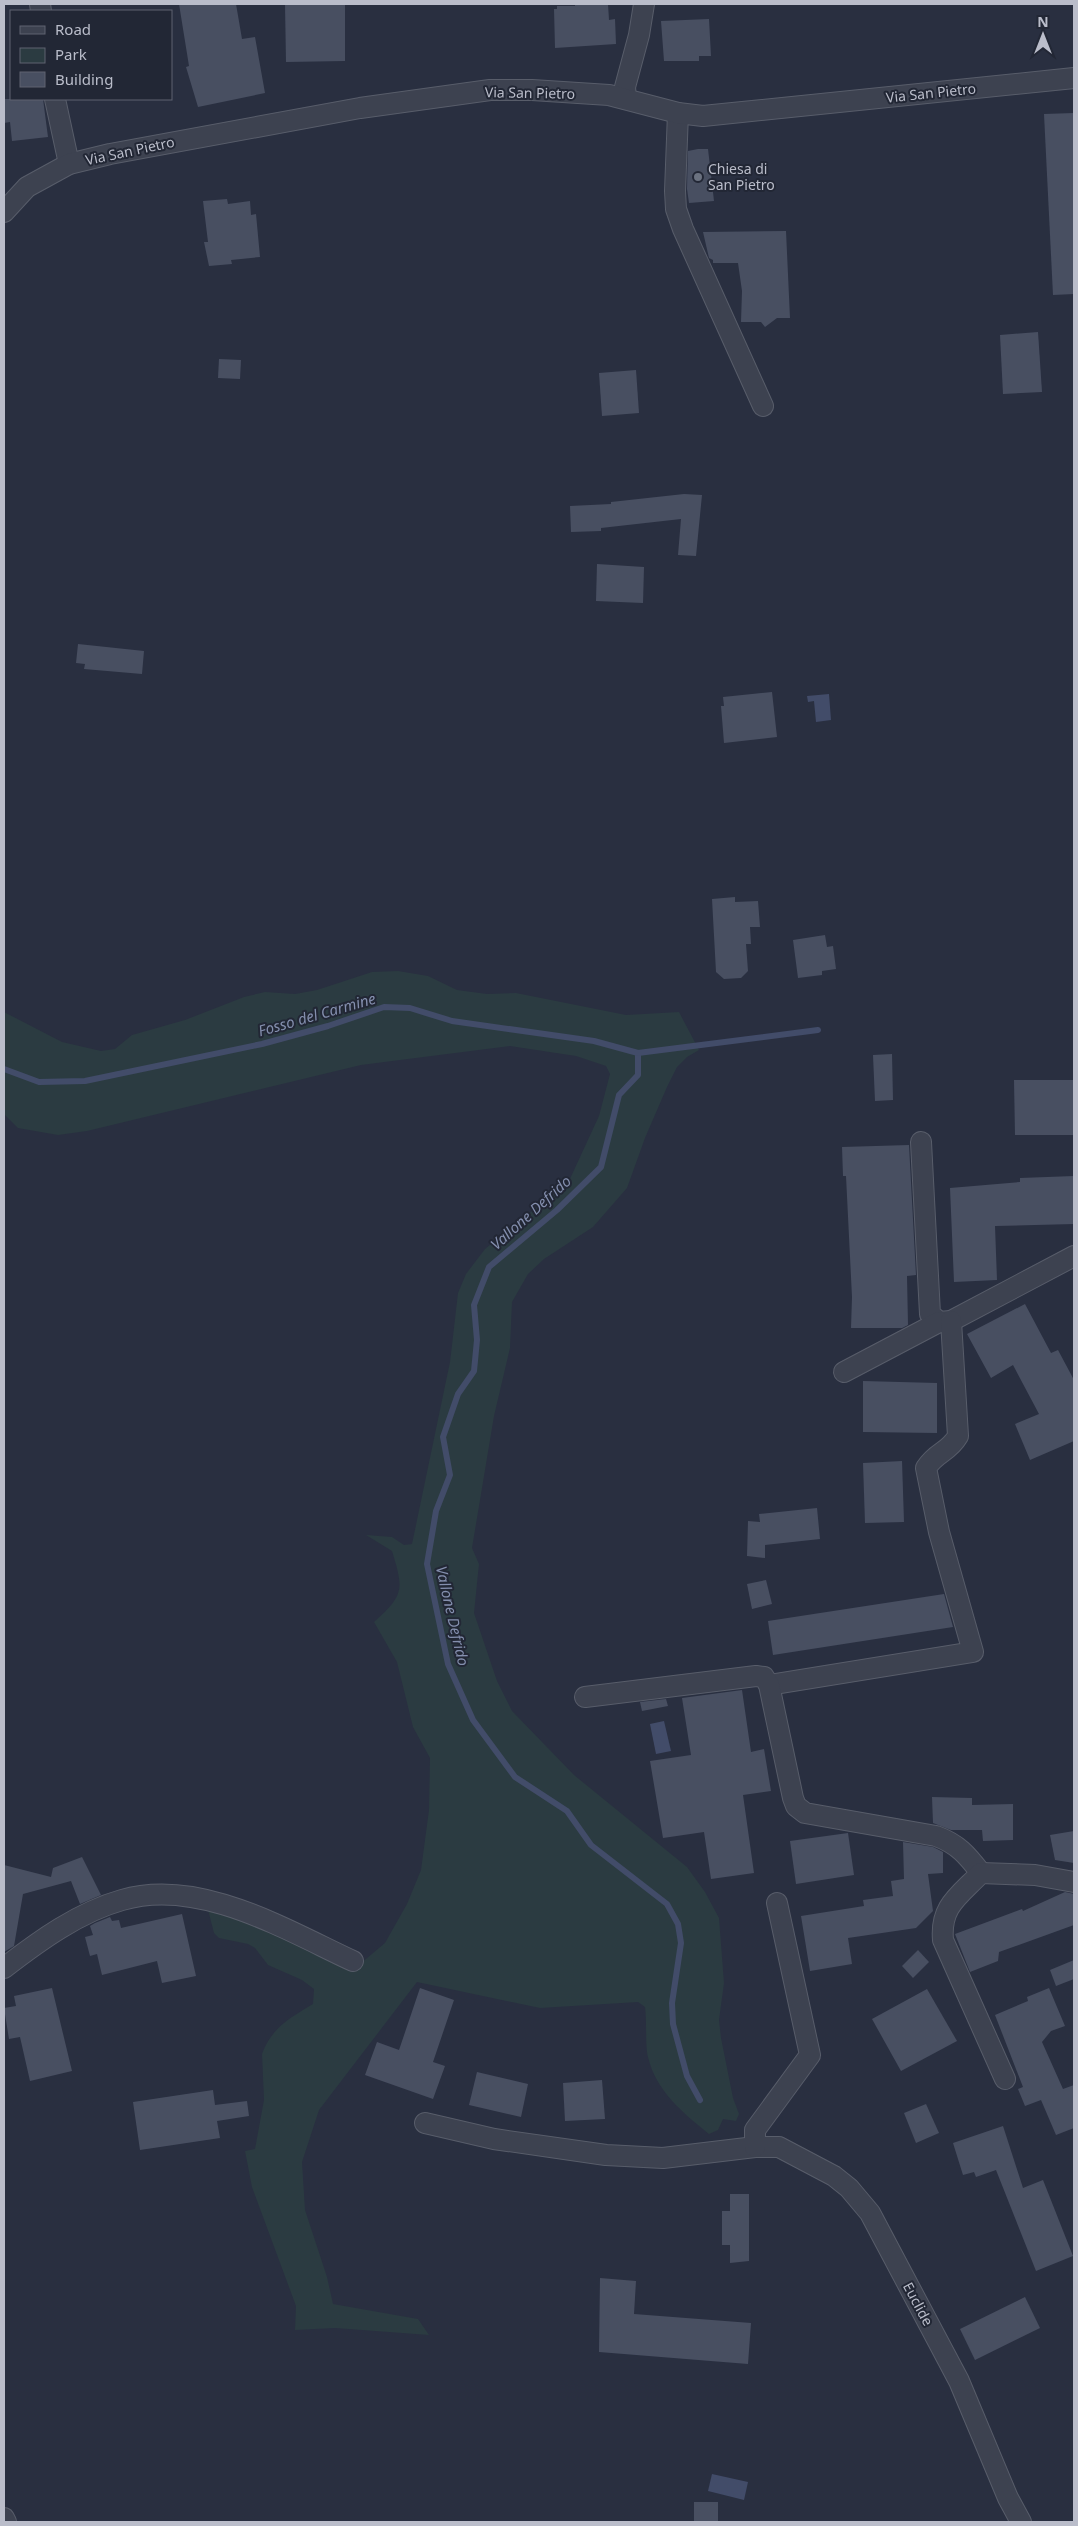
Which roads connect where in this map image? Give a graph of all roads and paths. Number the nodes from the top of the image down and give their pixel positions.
1 (644, 4) edge
2 (1074, 78) edge
3 (626, 99) junction
4 (55, 100) edge
5 (678, 113) junction
6 (69, 164) junction
7 (12, 193) edge
8 (4, 212) edge
9 (763, 406) dead end
10 (922, 1142) dead end
11 (1074, 1256) edge
12 (945, 1322) junction
13 (844, 1372) dead end
14 (769, 1685) junction
15 (585, 1697) dead end
16 (981, 1873) junction
17 (1074, 1882) edge
18 (777, 1903) dead end
19 (353, 1962) dead end
20 (4, 1968) edge
21 (1004, 2079) dead end
22 (425, 2123) dead end
23 (755, 2147) junction
24 (4, 2518) edge
25 (6, 2522) edge
26 (1021, 2522) edge

1 - 3 street
2 - 5 street, Via San Pietro
3 - 5 street, Via San Pietro
3 - 6 street, Via San Pietro
4 - 6 street
5 - 9 street
6 - 7 street, Via San Pietro
7 - 8 street, Via San Pietro
10 - 12 street
11 - 12 street
12 - 13 street
12 - 14 street
14 - 15 street
14 - 16 street
16 - 17 street
16 - 21 street
18 - 23 street
19 - 20 street
22 - 23 street, Euclide
23 - 26 street, Euclide
24 - 25 street

